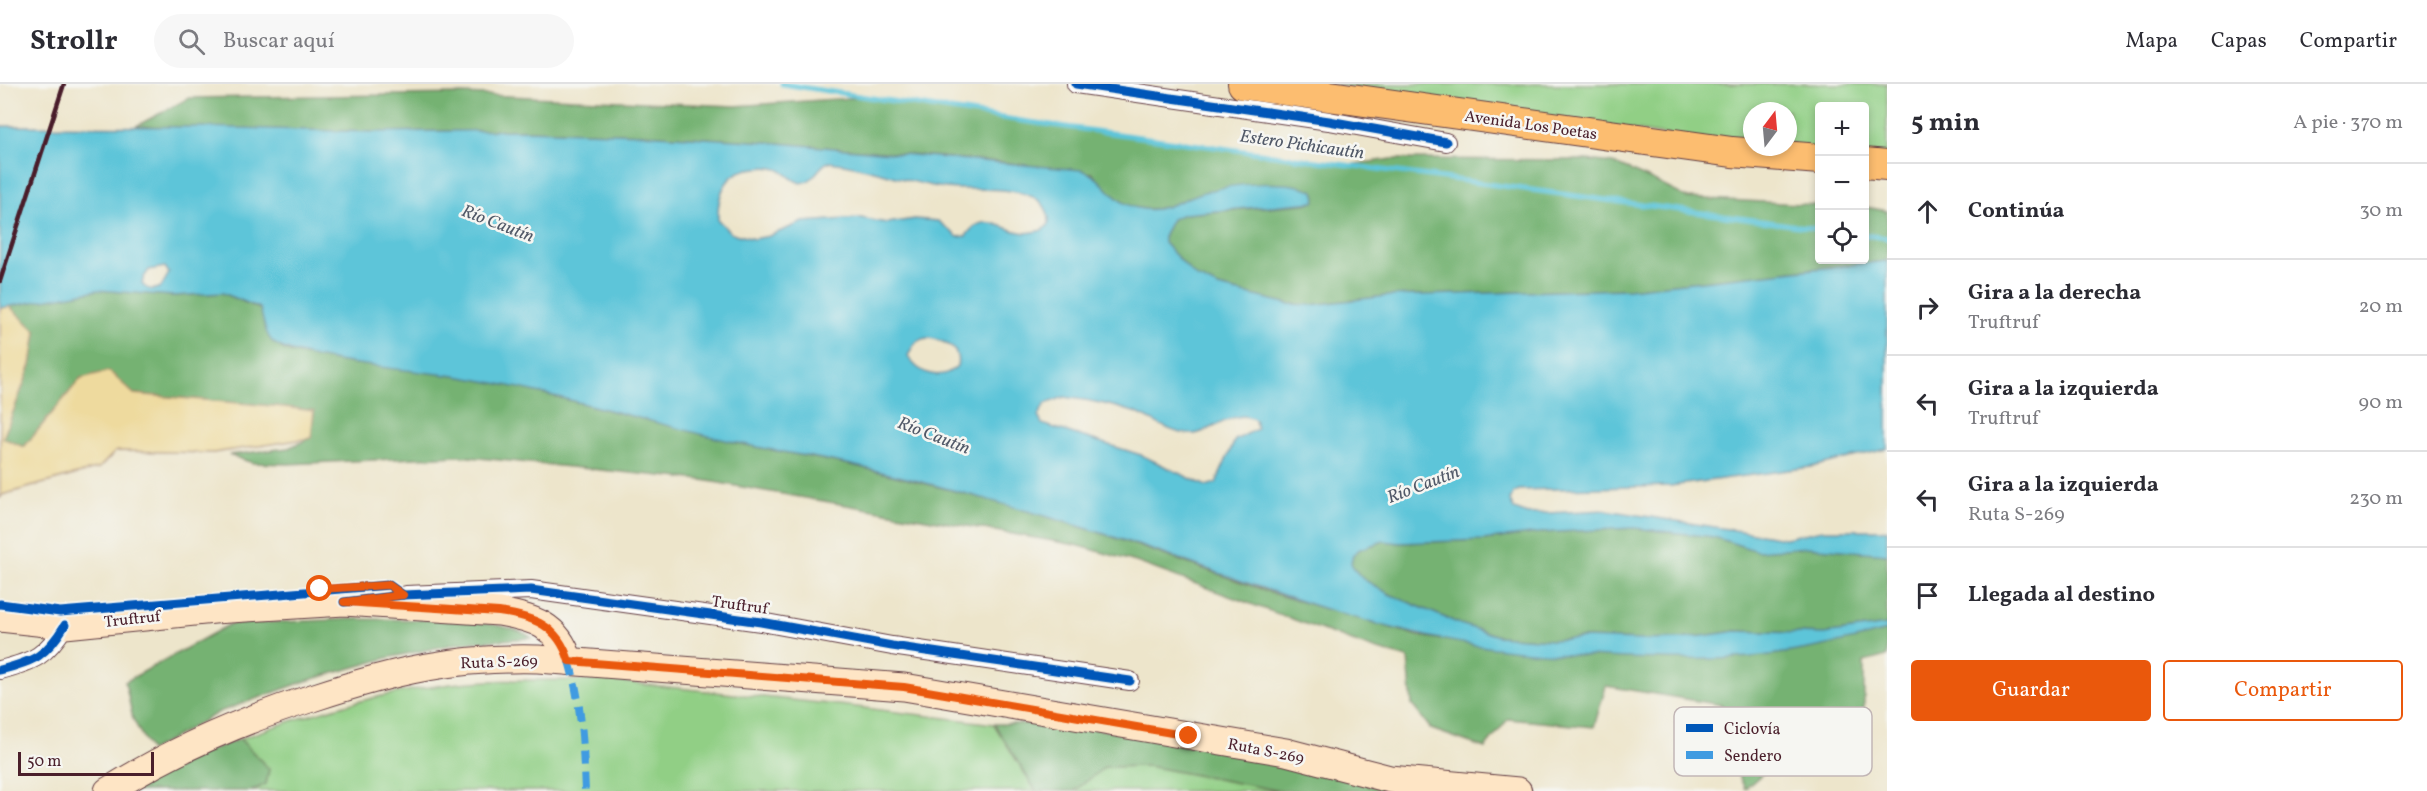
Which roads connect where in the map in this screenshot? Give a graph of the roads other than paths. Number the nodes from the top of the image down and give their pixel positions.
1 (1076, 84) edge
2 (1249, 85) edge
3 (1446, 142) dead end
4 (1815, 159) edge
5 (1869, 163) edge
6 (1887, 165) edge
7 (344, 602) junction
8 (0, 618) edge
9 (65, 625) junction
10 (569, 661) junction
11 (0, 670) edge
12 (1130, 681) dead end
13 (108, 791) edge
14 (1518, 791) edge

1 - 3 street
2 - 4 main road, Avenida Los Poetas
5 - 6 main road
7 - 9 main road, Truftruf
7 - 10 main road, Truftruf
7 - 12 street, Truftruf
8 - 9 main road, Truftruf
9 - 11 street
10 - 13 main road, Ruta S-269
10 - 14 main road, Ruta S-269

